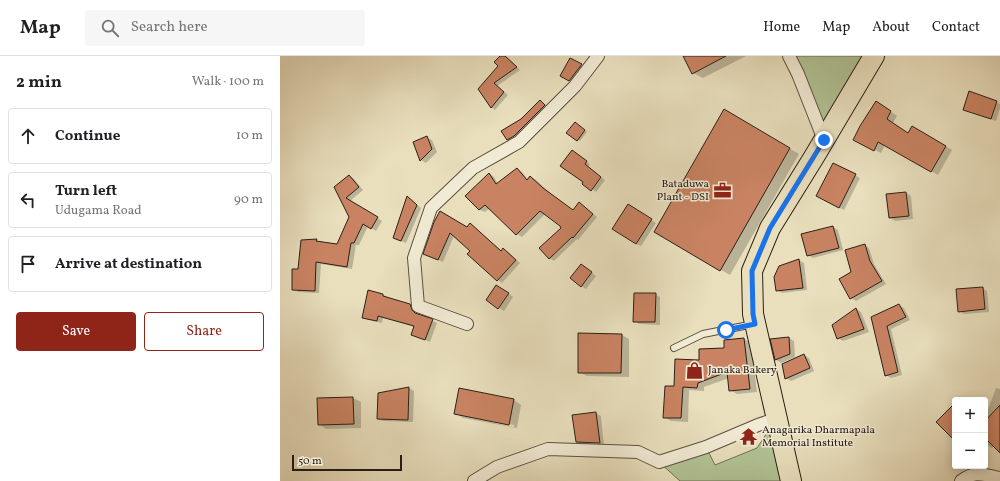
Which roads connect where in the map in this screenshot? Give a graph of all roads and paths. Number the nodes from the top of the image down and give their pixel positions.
1 (598, 56) edge
2 (789, 56) edge
3 (874, 56) edge
4 (824, 140) junction
5 (467, 324) dead end
6 (755, 324) junction
7 (674, 348) dead end
8 (776, 419) junction
9 (1000, 478) edge
10 (474, 481) edge
11 (791, 481) edge
12 (961, 481) edge

1 - 5 street
2 - 4 street
3 - 4 main road
4 - 6 main road
6 - 7 lane
6 - 8 main road
8 - 10 street
8 - 11 main road
9 - 12 street

